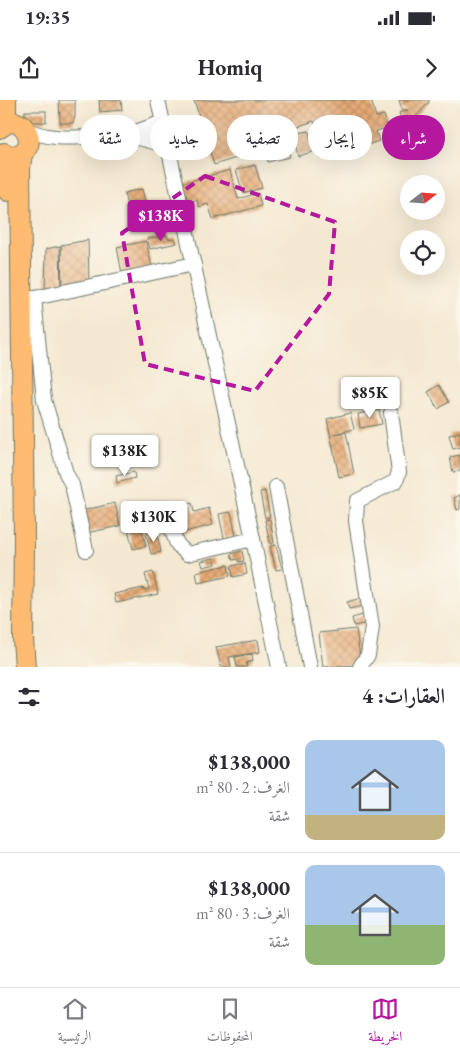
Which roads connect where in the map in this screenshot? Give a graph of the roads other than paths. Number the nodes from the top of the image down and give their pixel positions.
1 (6, 100) edge
2 (19, 100) edge
3 (158, 100) edge
4 (161, 115) edge
5 (12, 127) edge
6 (49, 137) junction
7 (80, 137) edge
8 (13, 152) edge
9 (171, 160) edge
10 (194, 264) junction
11 (28, 300) junction
12 (391, 413) dead end
13 (276, 487) dead end
14 (171, 528) dead end
15 (253, 539) junction
16 (86, 550) dead end
17 (12, 667) edge
18 (25, 667) edge
19 (279, 667) edge
20 (310, 667) edge
21 (360, 667) edge

1 - 5 highway
2 - 5 highway
3 - 4 street
5 - 6 street
5 - 8 highway
6 - 7 street
6 - 8 street
8 - 11 highway
8 - 17 highway
9 - 10 street
10 - 11 street
10 - 15 street
11 - 16 street
11 - 18 highway
12 - 21 street
13 - 20 street
14 - 15 street
15 - 19 street

